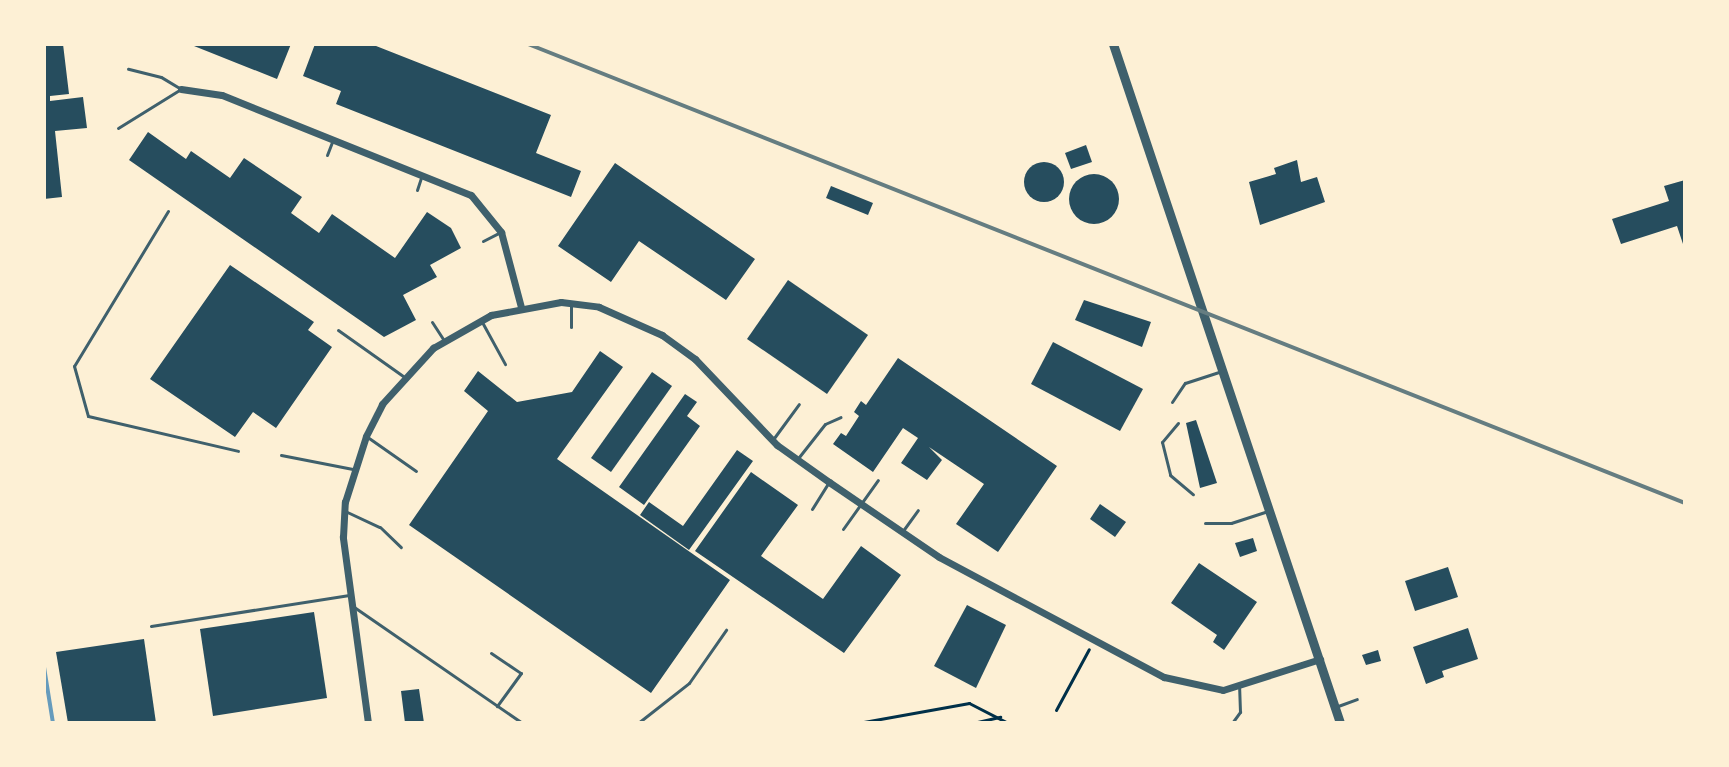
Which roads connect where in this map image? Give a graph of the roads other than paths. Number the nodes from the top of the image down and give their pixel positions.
1 (1113, 44) edge
2 (128, 69) dead end
3 (181, 89) junction
4 (118, 128) dead end
5 (333, 139) junction
6 (327, 155) dead end
7 (423, 174) junction
8 (417, 190) dead end
9 (168, 211) dead end
10 (501, 232) junction
11 (483, 241) dead end
12 (571, 303) junction
13 (521, 307) junction
14 (480, 320) junction
15 (432, 322) dead end
16 (571, 327) dead end
17 (338, 330) dead end
18 (445, 341) junction
19 (505, 364) dead end
20 (1224, 369) junction
21 (404, 377) junction
22 (1172, 402) dead end
23 (799, 404) dead end
24 (841, 417) dead end
25 (1178, 423) dead end
26 (366, 436) junction
27 (772, 441) junction
28 (238, 451) dead end
29 (281, 455) dead end
30 (797, 460) junction
31 (353, 469) junction
32 (416, 471) dead end
33 (878, 480) dead end
34 (829, 482) junction
35 (1193, 494) dead end
36 (861, 504) junction
37 (812, 509) dead end
38 (918, 510) dead end
39 (1270, 510) junction
40 (345, 511) junction
41 (1205, 523) dead end
42 (843, 529) dead end
43 (902, 532) junction
44 (401, 547) dead end
45 (348, 595) junction
46 (350, 604) junction
47 (151, 626) dead end
48 (726, 630) dead end
49 (491, 653) dead end
50 (1320, 659) junction
51 (1239, 686) junction
52 (1357, 699) dead end
53 (497, 706) junction
54 (1335, 707) junction
55 (368, 723) edge
56 (522, 723) edge
57 (638, 723) edge
58 (1232, 723) edge
59 (1340, 723) edge

1 - 20 street
2 - 3 lane
3 - 4 lane
3 - 5 street
5 - 6 lane
5 - 7 street
7 - 8 lane
7 - 10 street
9 - 28 lane
10 - 11 lane
10 - 13 street
12 - 13 street
12 - 16 lane
12 - 27 street
13 - 14 street
14 - 18 street
14 - 19 lane
15 - 18 lane
17 - 21 lane
18 - 21 street
20 - 22 lane
20 - 39 street
21 - 26 street
23 - 27 lane
24 - 30 lane
25 - 35 lane
26 - 31 street
26 - 32 lane
27 - 30 street
29 - 31 lane
30 - 34 street
31 - 40 street
33 - 36 lane
34 - 36 street
34 - 37 lane
36 - 42 lane
36 - 43 street
38 - 43 lane
39 - 41 lane
39 - 50 street
40 - 44 lane
40 - 45 street
43 - 51 street
45 - 46 street
45 - 47 lane
46 - 53 lane
46 - 55 street
48 - 57 lane
49 - 53 lane
50 - 51 street
50 - 54 street
51 - 58 lane
52 - 54 lane
53 - 56 lane
54 - 59 street

